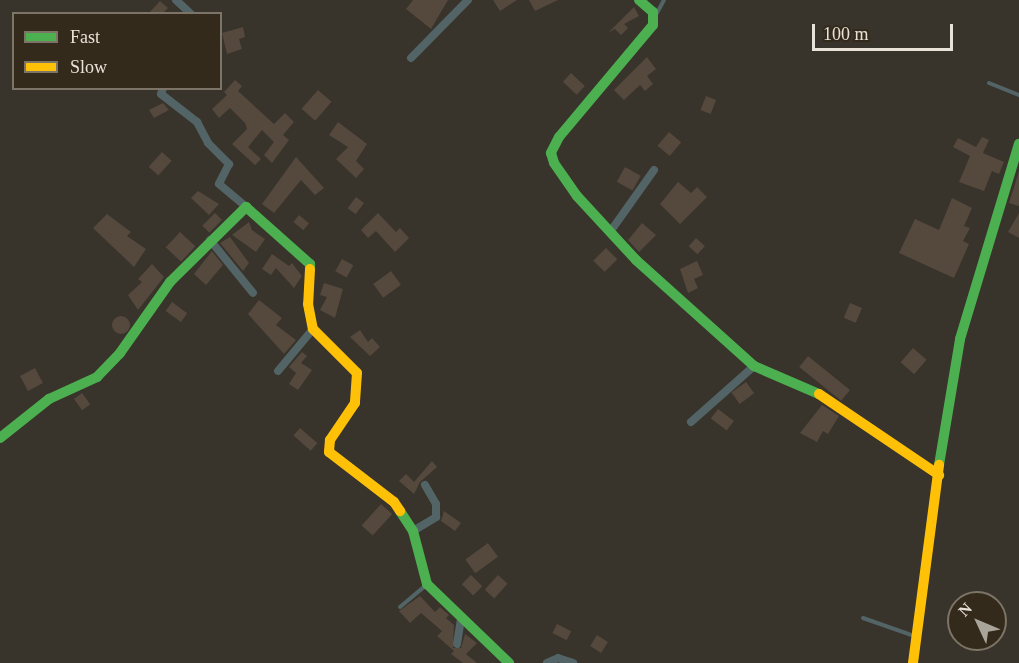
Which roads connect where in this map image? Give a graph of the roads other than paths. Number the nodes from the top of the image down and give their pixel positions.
1 (177, 0) edge
2 (468, 0) edge
3 (639, 0) edge
4 (664, 0) edge
5 (189, 12) edge
6 (655, 16) junction
7 (411, 58) dead end
8 (989, 83) dead end
9 (162, 90) edge
10 (1019, 95) edge
11 (1019, 144) edge
12 (1016, 161) edge
13 (654, 170) dead end
14 (246, 207) junction
15 (610, 232) junction
16 (210, 240) junction
17 (253, 293) dead end
18 (312, 329) junction
19 (754, 366) junction
20 (278, 371) dead end
21 (691, 422) dead end
22 (0, 438) edge
23 (939, 475) junction
24 (425, 485) dead end
25 (413, 531) junction
26 (427, 584) junction
27 (400, 607) dead end
28 (461, 618) junction
29 (863, 618) dead end
30 (914, 636) junction
31 (457, 644) dead end
32 (509, 663) edge
33 (547, 663) edge
34 (573, 663) edge
35 (913, 663) edge

1 - 5 street
2 - 7 street
3 - 6 street
4 - 6 lane
6 - 15 street
8 - 10 lane
9 - 14 street
11 - 12 street
12 - 23 street
13 - 15 street
14 - 16 street
14 - 18 street
15 - 19 street
16 - 17 street
16 - 22 street
18 - 20 street
18 - 25 street
19 - 21 street
19 - 23 street
23 - 30 street
24 - 25 street
25 - 26 street
26 - 27 lane
26 - 28 street
28 - 31 street
28 - 32 street
29 - 30 lane
30 - 35 street
33 - 34 street

